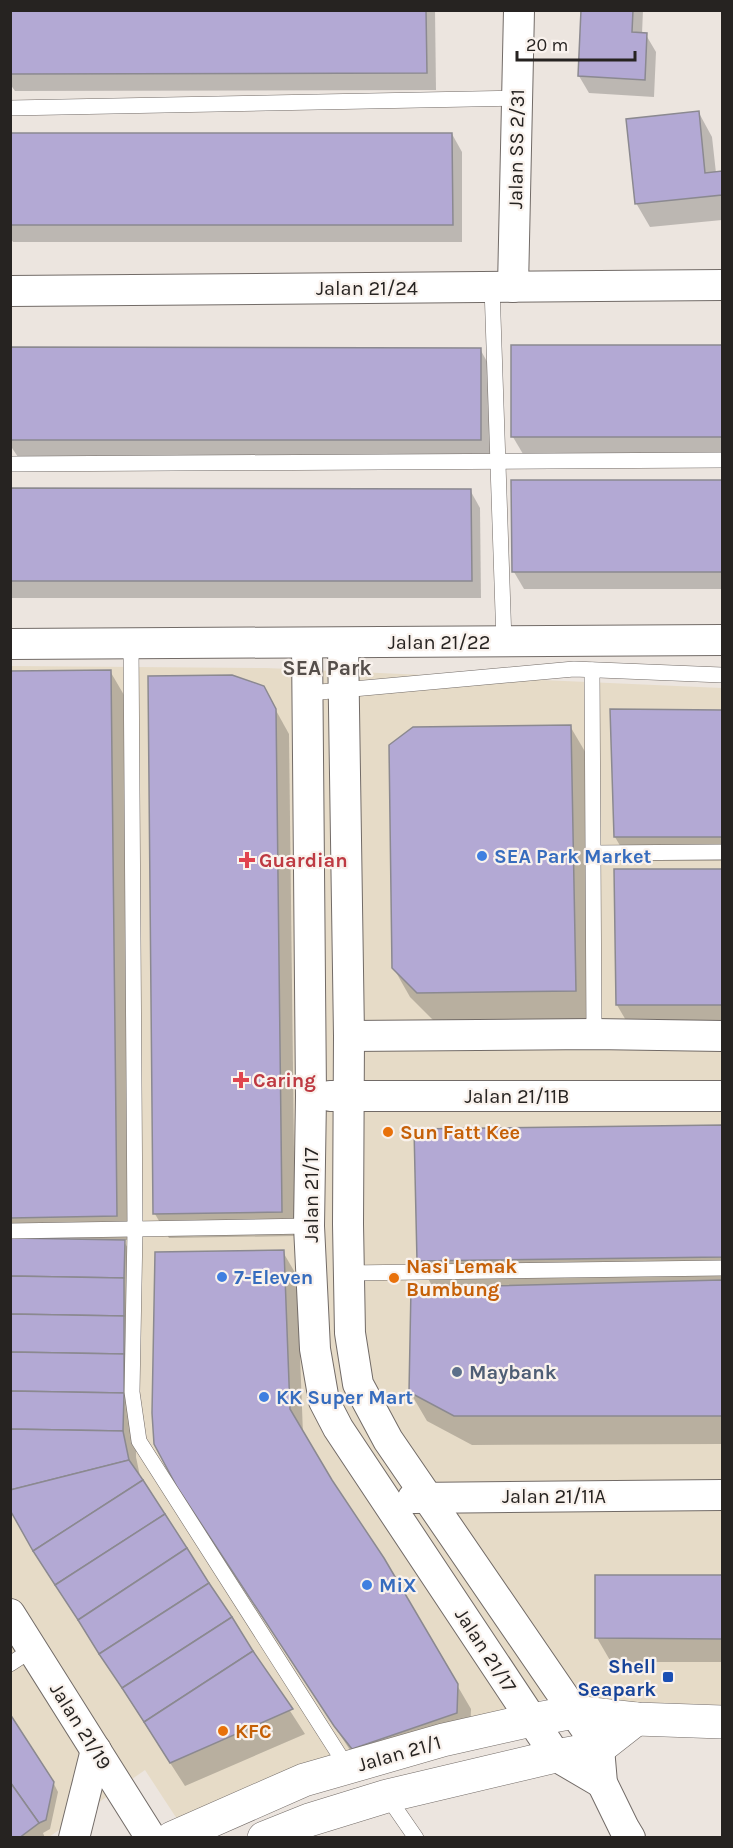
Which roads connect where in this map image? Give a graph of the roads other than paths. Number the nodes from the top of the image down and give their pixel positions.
1 (519, 10) edge
2 (517, 98) junction
3 (10, 108) edge
4 (723, 285) edge
5 (502, 287) junction
6 (10, 291) edge
7 (723, 460) edge
8 (498, 461) junction
9 (10, 464) edge
10 (574, 640) junction
11 (723, 640) edge
12 (504, 642) junction
13 (307, 643) junction
14 (343, 643) junction
15 (10, 644) edge
16 (131, 644) junction
17 (574, 669) junction
18 (592, 670) junction
19 (723, 675) edge
20 (345, 691) junction
21 (309, 693) junction
22 (723, 852) edge
23 (594, 853) junction
24 (594, 1034) junction
25 (348, 1036) junction
26 (723, 1036) edge
27 (311, 1096) junction
28 (348, 1096) junction
29 (723, 1096) edge
30 (309, 1226) junction
31 (135, 1230) junction
32 (10, 1231) edge
33 (723, 1268) edge
34 (349, 1273) junction
35 (723, 1495) edge
36 (428, 1497) junction
37 (386, 1499) junction
38 (10, 1614) edge
39 (22, 1656) edge
40 (574, 1712) junction
41 (636, 1719) junction
42 (532, 1720) junction
43 (723, 1722) edge
44 (599, 1748) junction
45 (96, 1750) junction
46 (555, 1756) junction
47 (347, 1767) junction
48 (602, 1783) junction
49 (387, 1796) junction
50 (302, 1829) edge
51 (74, 1838) edge
52 (151, 1838) edge
53 (172, 1838) edge
54 (264, 1838) edge
55 (416, 1838) edge
56 (630, 1838) edge

1 - 2 street, Jalan SS 2/31
2 - 3 lane
2 - 5 street, Jalan SS 2/31
4 - 5 street, Jalan 21/24
5 - 6 street, Jalan 21/24
5 - 8 lane
7 - 8 lane
8 - 9 lane
8 - 12 lane
10 - 11 street, Jalan 21/22
10 - 12 street, Jalan 21/22
10 - 17 lane
12 - 14 street, Jalan 21/22
13 - 14 street, Jalan 21/22
13 - 16 street, Jalan 21/22
13 - 21 street, Jalan 21/17
14 - 20 street, Jalan 21/17
15 - 16 street, Jalan 21/22
16 - 31 lane
17 - 18 lane
17 - 20 lane
18 - 19 lane
18 - 23 lane
20 - 21 lane
20 - 25 street, Jalan 21/17
21 - 27 street, Jalan 21/17
22 - 23 lane
23 - 24 lane
24 - 25 street
24 - 26 street
25 - 28 street, Jalan 21/17
27 - 28 street, Jalan 21/11B
27 - 30 street, Jalan 21/17
28 - 29 street, Jalan 21/11B
28 - 34 street, Jalan 21/17
30 - 31 lane
30 - 37 street, Jalan 21/17
31 - 32 lane
31 - 47 lane
33 - 34 lane
34 - 36 street, Jalan 21/17
35 - 36 street, Jalan 21/11A
36 - 37 street, Jalan 21/11A
36 - 40 street, Jalan 21/17
37 - 42 street, Jalan 21/17
38 - 39 street, Jalan 21/19
39 - 45 street, Jalan 21/19
40 - 41 street, Jalan 21/1
40 - 42 street, Jalan 21/1
40 - 44 street, Jalan 21/17
41 - 43 street, Jalan 21/1
41 - 44 street, Jalan 21/1
42 - 46 street, Jalan 21/17
42 - 47 street, Jalan 21/1
44 - 46 street, Jalan 21/1
44 - 48 street
45 - 51 street
45 - 52 street, Jalan 21/19
46 - 48 street
46 - 49 street, Jalan 21/1
47 - 53 street, Jalan 21/1
48 - 56 street
49 - 50 street, Jalan 21/1
49 - 55 lane
50 - 54 street, Jalan 21/1

